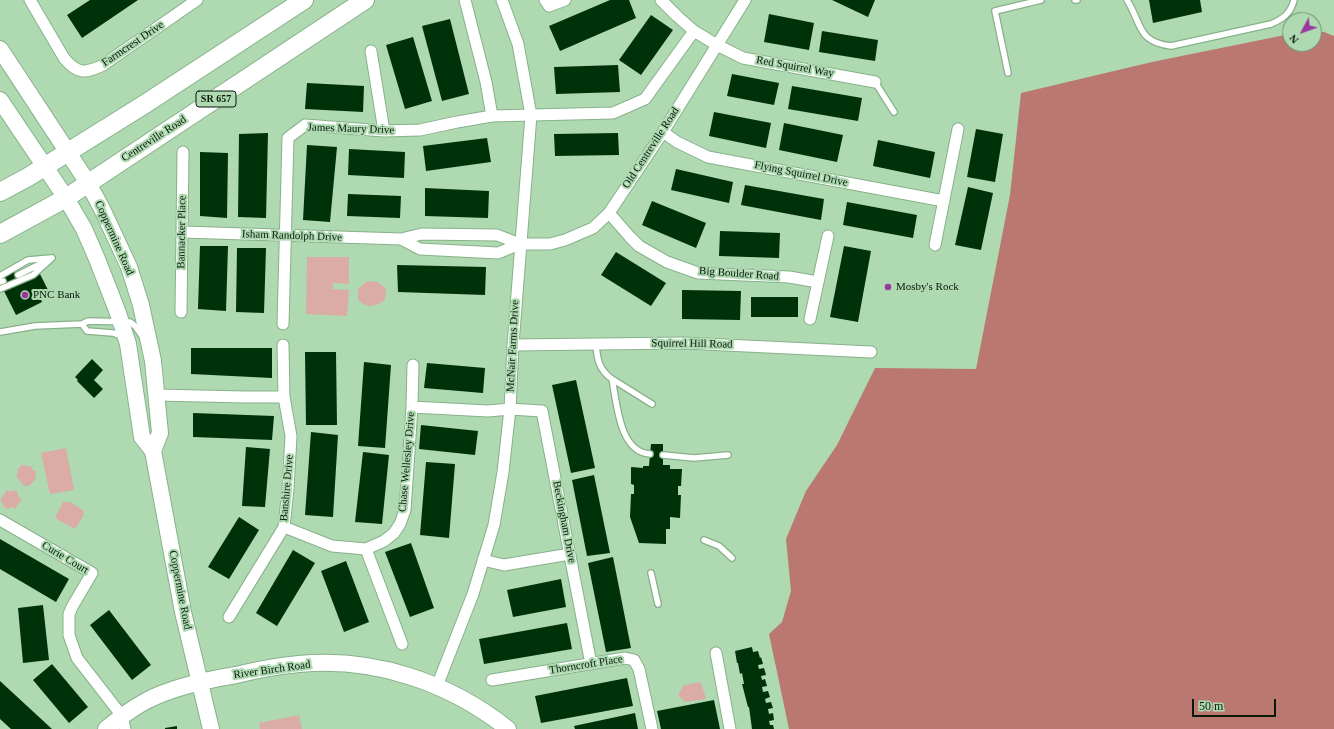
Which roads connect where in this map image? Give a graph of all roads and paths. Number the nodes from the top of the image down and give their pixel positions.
1 (30, 0) edge
2 (197, 0) edge
3 (304, 0) edge
4 (365, 0) edge
5 (465, 0) edge
6 (502, 0) edge
7 (545, 0) edge
8 (565, 0) edge
9 (661, 0) edge
10 (745, 0) edge
11 (1041, 0) edge
12 (1127, 0) edge
13 (1294, 0) edge
14 (694, 31) junction
15 (717, 45) junction
16 (0, 49) edge
17 (371, 51) dead end
18 (1008, 73) dead end
19 (875, 82) joint
20 (0, 100) edge
21 (894, 112) dead end
22 (531, 115) junction
23 (492, 116) junction
24 (958, 129) dead end
25 (384, 131) junction
26 (663, 132) junction
27 (68, 152) junction
28 (183, 152) dead end
29 (45, 166) junction
30 (88, 183) junction
31 (0, 192) edge
32 (66, 198) junction
33 (944, 201) junction
34 (608, 213) junction
35 (182, 232) junction
36 (0, 234) edge
37 (286, 236) junction
38 (828, 236) dead end
39 (401, 239) junction
40 (520, 244) junction
41 (935, 245) dead end
42 (52, 258) junction
43 (18, 275) dead end
44 (1, 280) edge
45 (818, 282) junction
46 (0, 289) edge
47 (181, 312) dead end
48 (810, 319) dead end
49 (120, 321) junction
50 (82, 324) junction
51 (283, 324) dead end
52 (0, 332) edge
53 (128, 344) junction
54 (596, 344) junction
55 (283, 345) dead end
56 (513, 345) junction
57 (871, 352) dead end
58 (153, 361) junction
59 (413, 365) dead end
60 (612, 379) junction
61 (157, 395) junction
62 (284, 397) junction
63 (652, 404) dead end
64 (412, 407) junction
65 (510, 409) junction
66 (153, 451) junction
67 (650, 454) dead end
68 (663, 455) dead end
69 (728, 455) dead end
70 (0, 520) edge
71 (284, 527) junction
72 (704, 540) dead end
73 (366, 549) junction
74 (570, 554) junction
75 (732, 558) dead end
76 (483, 560) junction
77 (651, 573) dead end
78 (658, 604) dead end
79 (230, 617) dead end
80 (402, 644) dead end
81 (716, 653) dead end
82 (591, 664) junction
83 (492, 680) dead end
84 (200, 683) junction
85 (437, 686) junction
86 (124, 722) edge
87 (106, 729) edge
88 (211, 729) edge
89 (508, 729) edge
90 (652, 729) edge
91 (730, 729) edge

1 - 2 street, Farmcrest Drive
3 - 27 main road
4 - 30 main road, Centreville Road / SR 657
5 - 23 street
6 - 22 street, McNair Farms Drive
7 - 8 street
9 - 14 street, Red Squirrel Way
10 - 15 street, Old Centreville Road
11 - 18 lane
12 - 13 lane
14 - 15 street, Red Squirrel Way
14 - 22 street, James Maury Drive
15 - 19 street, Red Squirrel Way
15 - 26 street, Old Centreville Road
16 - 27 street, Coppermine Road
17 - 25 street
19 - 21 lane
20 - 29 street, Coppermine Road
22 - 23 street, James Maury Drive
22 - 40 street, McNair Farms Drive
23 - 25 street, James Maury Drive
24 - 33 street
25 - 37 street, James Maury Drive
26 - 33 street, Flying Squirrel Drive
26 - 34 street, Old Centreville Road
27 - 29 main road
27 - 30 street, Coppermine Road
28 - 35 street, Bannacker Place
29 - 31 main road
29 - 32 street, Coppermine Road
30 - 32 main road, Centreville Road / SR 657
30 - 58 street, Coppermine Road
32 - 36 main road, Centreville Road / SR 657
32 - 49 street, Coppermine Road
33 - 41 street
34 - 40 street, Old Centreville Road
34 - 45 street, Big Boulder Road
35 - 37 street, Isham Randolph Drive
35 - 47 street, Bannacker Place
37 - 39 street, Isham Randolph Drive
37 - 51 street, James Maury Drive
38 - 45 street
39 - 40 street, Isham Randolph Drive
39 - 40 street, Isham Randolph Drive
40 - 56 street, McNair Farms Drive
42 - 43 lane
42 - 44 lane
42 - 46 lane
45 - 48 street
49 - 50 lane
49 - 53 street, Coppermine Road
49 - 58 lane
50 - 52 lane
50 - 53 lane
53 - 66 street, Coppermine Road
54 - 56 street, Squirrel Hill Road
54 - 57 street, Squirrel Hill Road
54 - 60 lane
55 - 62 street, Banshire Drive
56 - 65 street, McNair Farms Drive
58 - 61 street, Coppermine Road
59 - 64 street, Chase Wellesley Drive
60 - 63 lane
60 - 67 lane
61 - 62 street
61 - 66 street, Coppermine Road
62 - 71 street, Banshire Drive
64 - 65 street
64 - 73 street, Chase Wellesley Drive
65 - 74 street, Beckingham Drive
65 - 76 street, McNair Farms Drive
66 - 84 street, Coppermine Road
68 - 69 lane
70 - 86 street, Curie Court
71 - 73 street, Chase Wellesley Drive
71 - 79 street, Banshire Drive
72 - 75 lane
73 - 80 street
74 - 76 street
74 - 82 street, Beckingham Drive
76 - 85 street, McNair Farms Drive
77 - 78 lane
81 - 91 street
82 - 83 street, Thorncroft Place
82 - 90 street, Thorncroft Place
84 - 85 street, River Birch Road
84 - 86 street, River Birch Road
84 - 88 street, Coppermine Road
85 - 89 street, River Birch Road
86 - 87 street, River Birch Road

